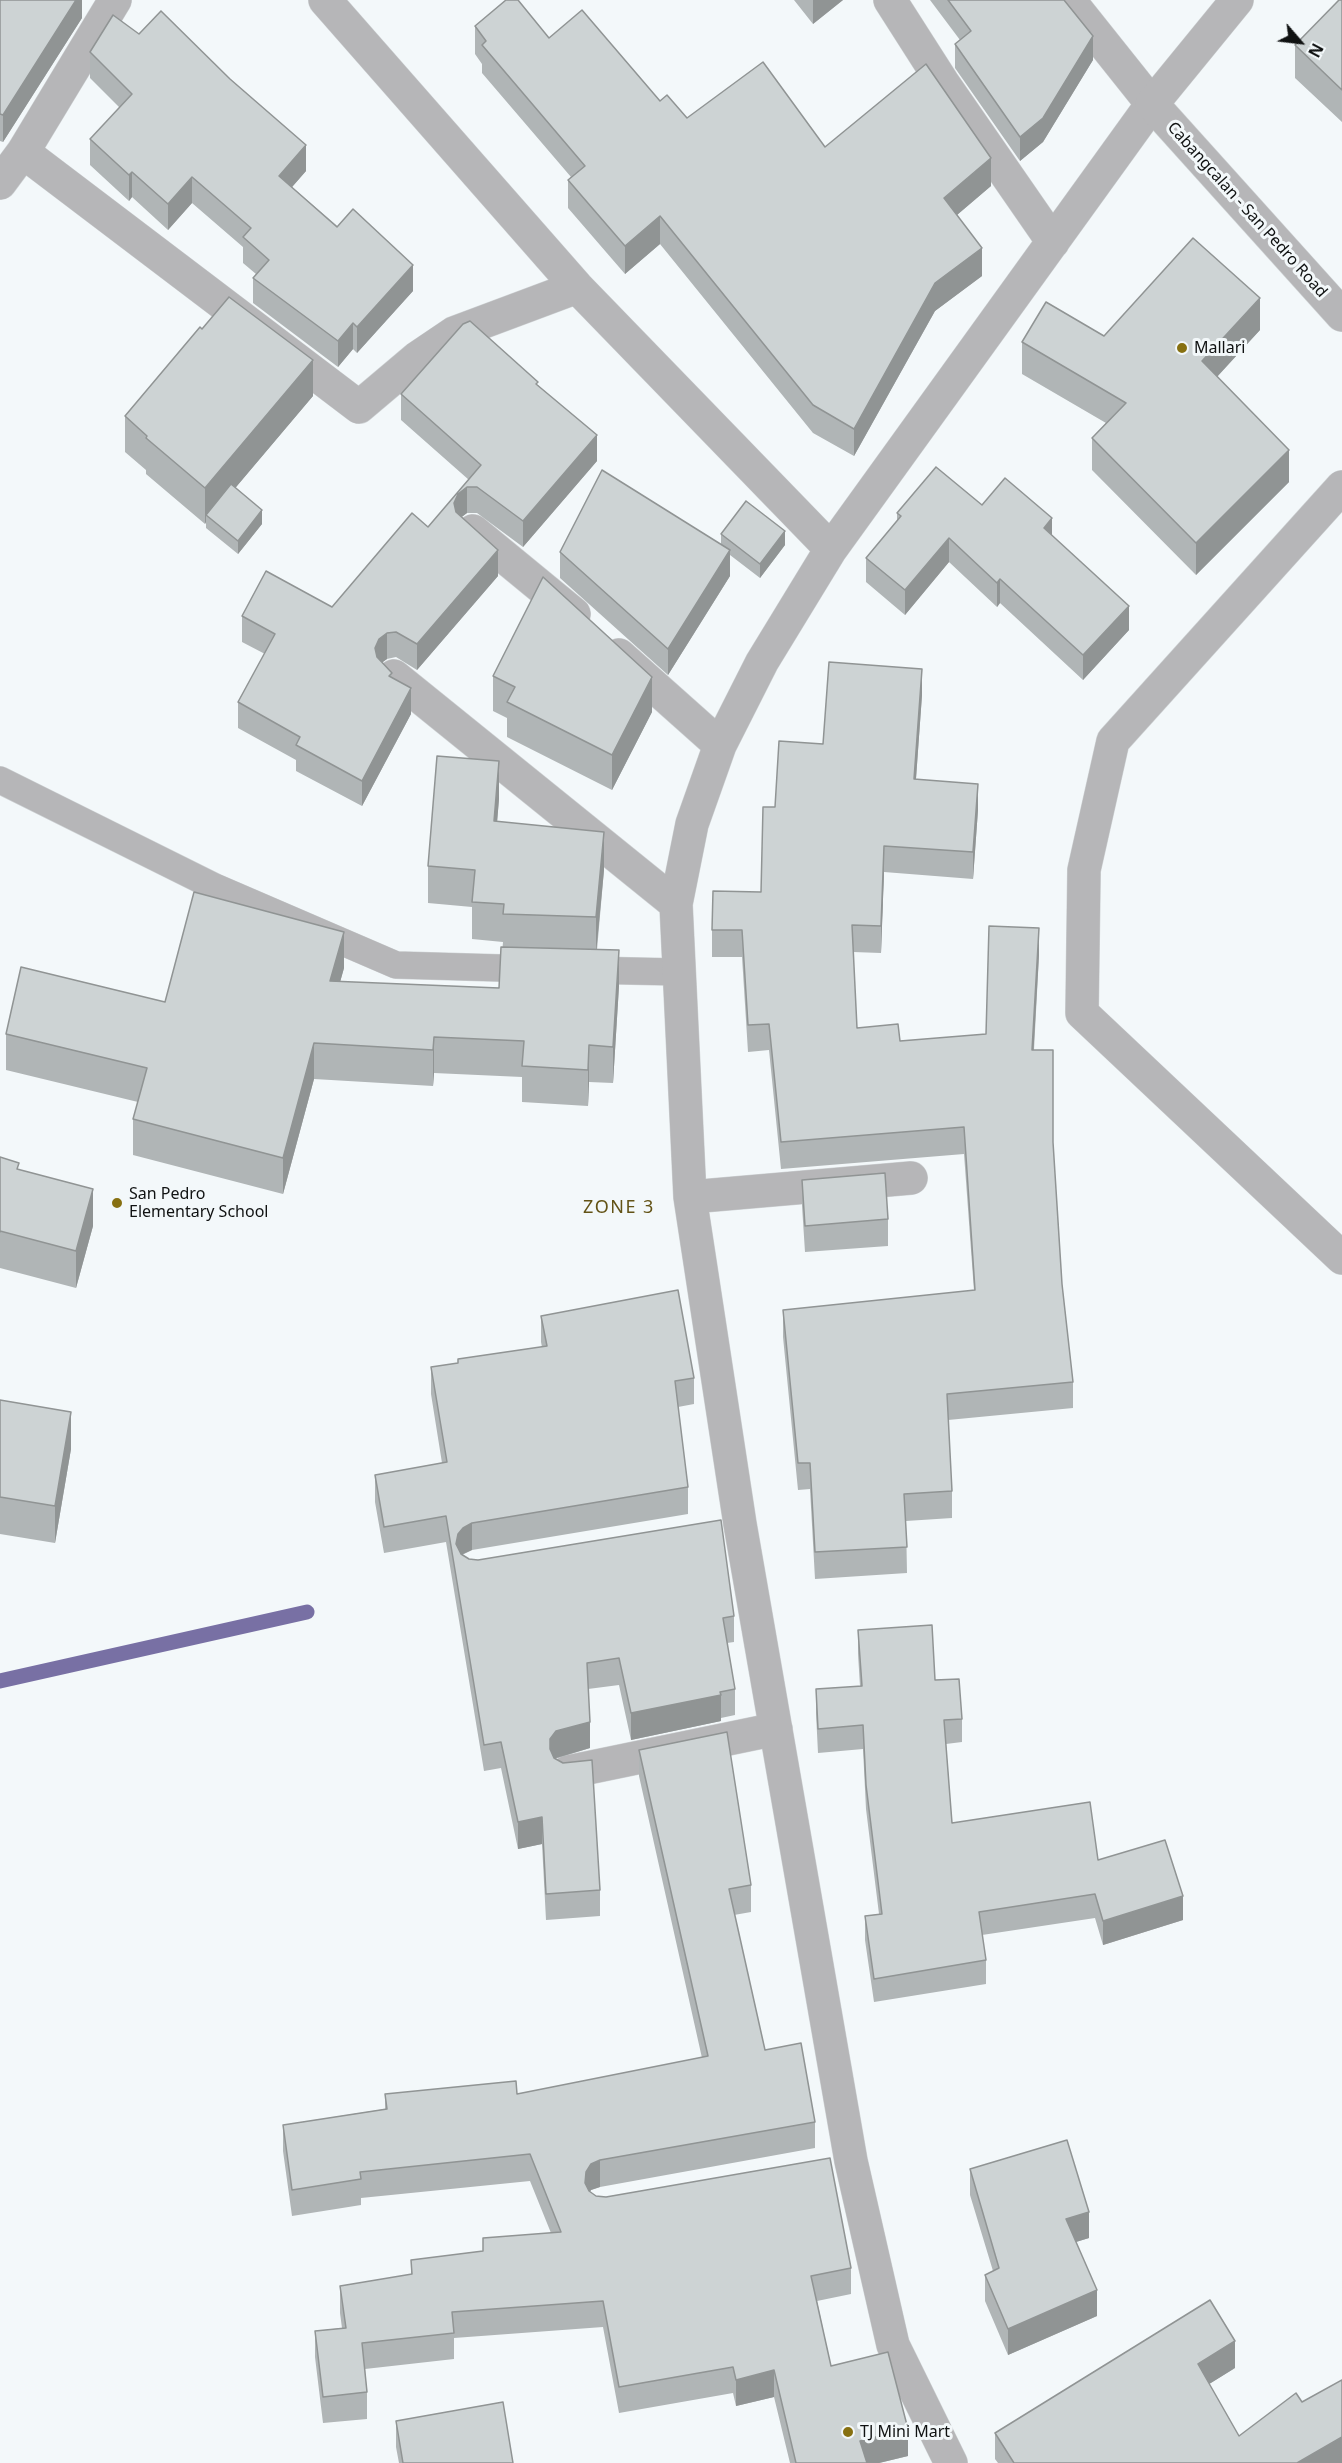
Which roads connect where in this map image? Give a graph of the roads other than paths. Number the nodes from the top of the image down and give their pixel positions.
1 (115, 0) edge
2 (325, 0) edge
3 (890, 0) edge
4 (1068, 0) edge
5 (1237, 0) edge
6 (1152, 104) junction
7 (22, 152) junction
8 (0, 183) edge
9 (1053, 242) junction
10 (577, 287) junction
11 (1342, 315) edge
12 (1342, 487) edge
13 (473, 531) edge
14 (831, 549) junction
15 (394, 676) edge
16 (720, 745) junction
17 (0, 780) edge
18 (676, 904) junction
19 (678, 972) junction
20 (911, 1178) dead end
21 (690, 1197) junction
22 (1342, 1258) edge
23 (740, 1524) junction
24 (705, 1529) edge
25 (776, 1729) junction
26 (568, 1772) edge
27 (851, 2161) junction
28 (818, 2167) edge
29 (951, 2463) edge

1 - 7 street
2 - 10 street
3 - 9 street
4 - 6 street, Cabangcalan - San Pedro Road
5 - 6 street
6 - 9 street
6 - 11 street, Cabangcalan - San Pedro Road
7 - 8 street
7 - 10 street
9 - 14 street
10 - 14 street
12 - 22 street
13 - 16 street
14 - 16 street
15 - 18 street
16 - 18 street
17 - 19 lane
18 - 19 street
19 - 21 street
20 - 21 street
21 - 23 street
23 - 24 street
23 - 25 street
25 - 26 street
25 - 27 street
27 - 28 street
27 - 29 street

